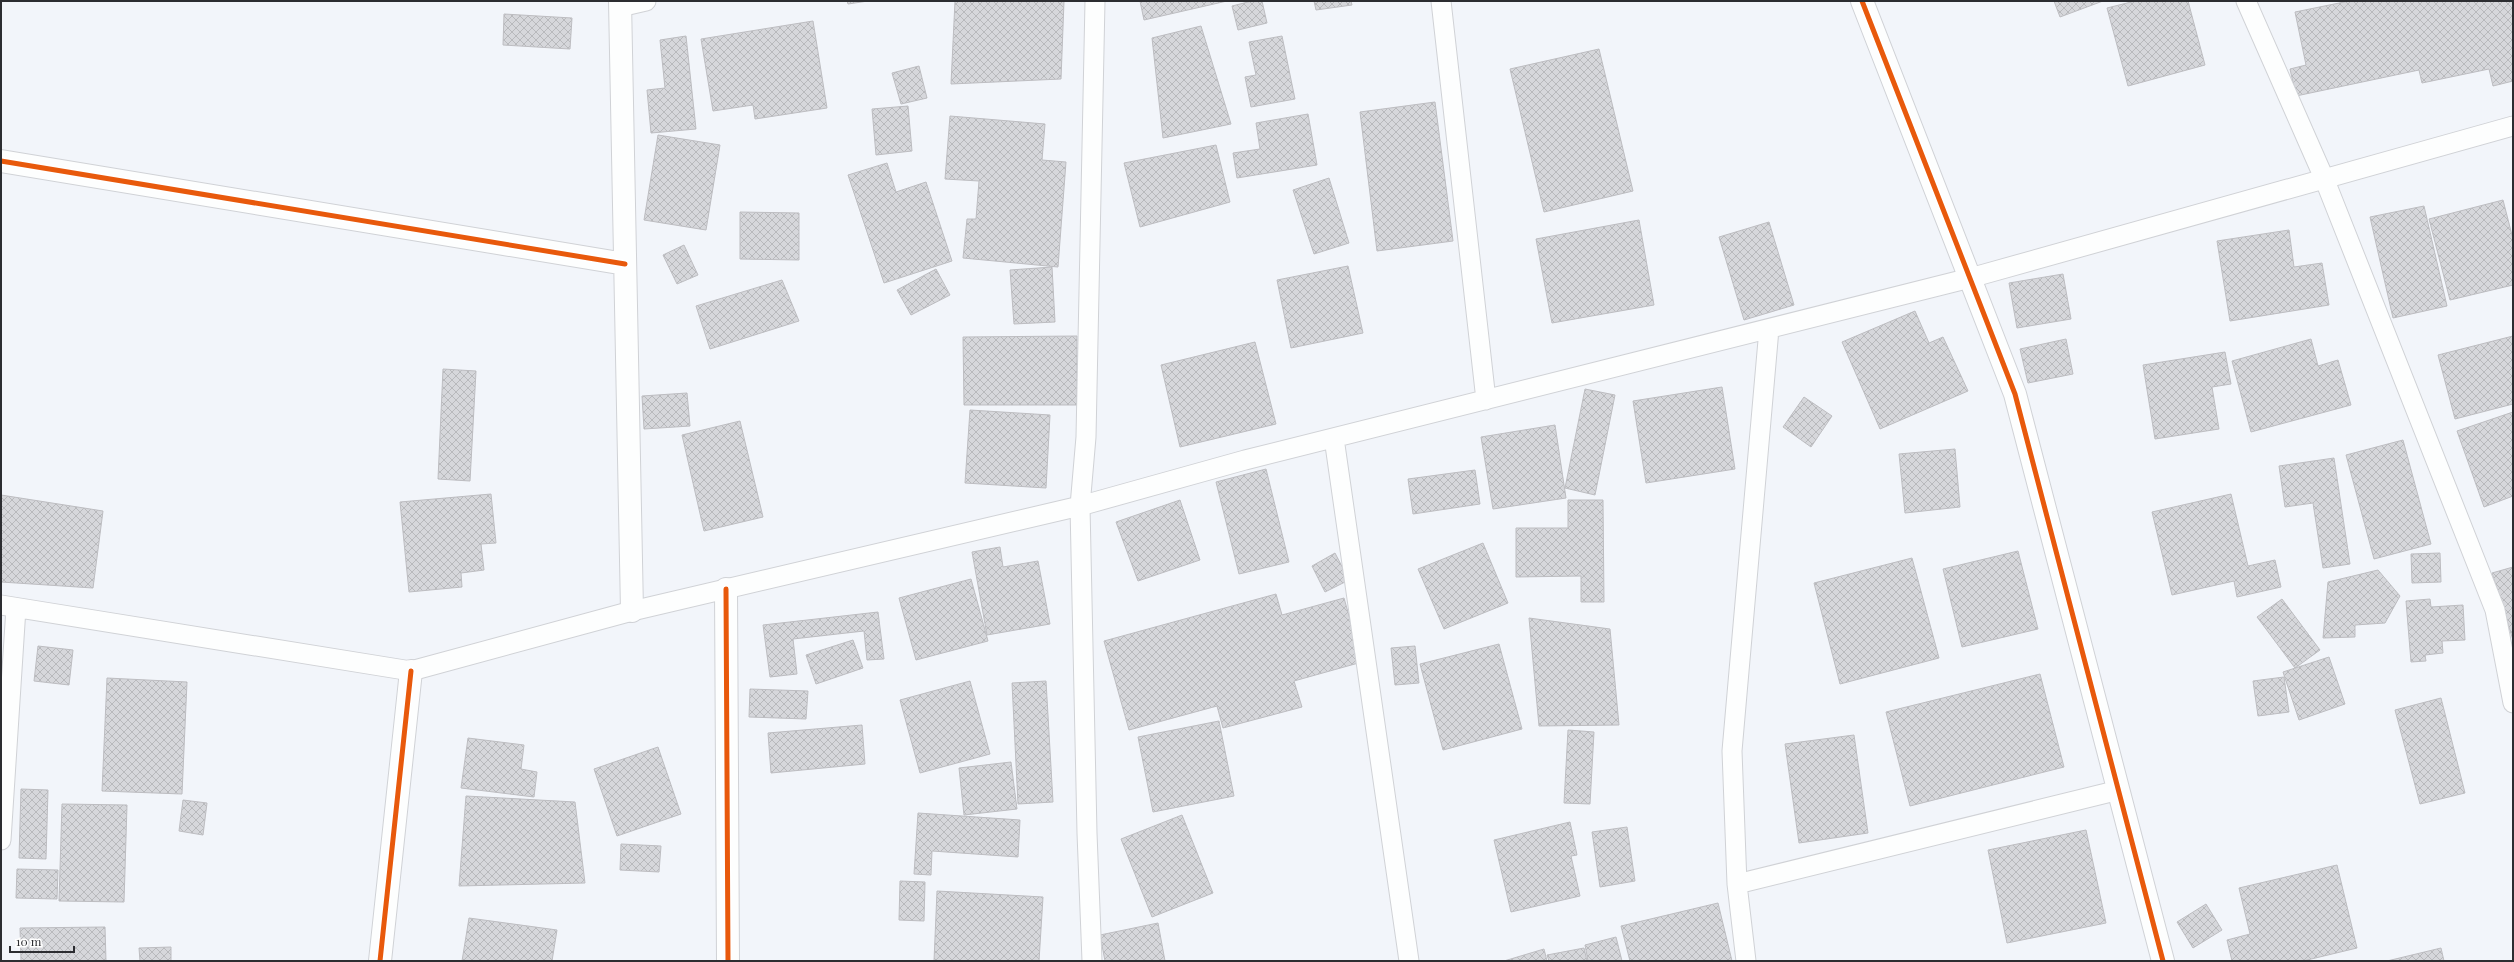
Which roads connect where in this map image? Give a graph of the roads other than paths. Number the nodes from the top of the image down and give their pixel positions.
1 (646, 1) edge
2 (1095, 1) edge
3 (1441, 1) edge
4 (1862, 1) edge
5 (2246, 1) edge
6 (620, 4) edge
7 (2513, 126) edge
8 (1, 161) edge
9 (2324, 178) junction
10 (625, 264) junction
11 (1970, 278) junction
12 (1769, 329) junction
13 (1486, 400) junction
14 (1334, 438) junction
15 (1080, 506) junction
16 (726, 588) junction
17 (8, 606) edge
18 (632, 611) junction
19 (411, 671) junction
20 (2513, 703) edge
21 (2119, 790) junction
22 (1, 840) edge
23 (1737, 884) junction
24 (380, 961) edge
25 (728, 961) edge
26 (1092, 961) edge
27 (1409, 961) edge
28 (1746, 961) edge
29 (2163, 961) edge

1 - 6 lane
2 - 15 lane
3 - 13 lane
4 - 11 street
5 - 9 lane
6 - 10 street
7 - 9 lane
8 - 10 street
9 - 11 lane
9 - 20 lane
10 - 18 street
11 - 12 lane
11 - 21 street
12 - 13 lane
12 - 23 lane
13 - 14 lane
14 - 15 lane
14 - 27 lane
15 - 16 lane
15 - 26 lane
16 - 18 lane
16 - 25 street
17 - 19 lane
17 - 22 lane
18 - 19 lane
19 - 24 street
21 - 23 lane
21 - 29 street
23 - 28 lane

